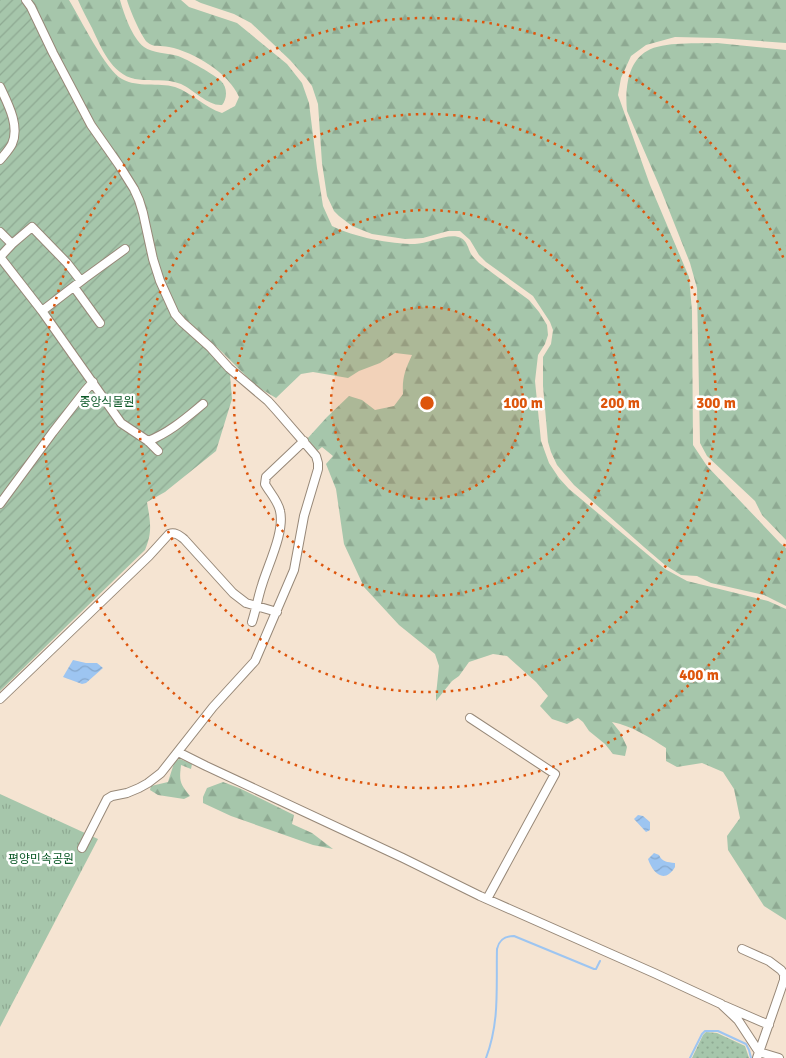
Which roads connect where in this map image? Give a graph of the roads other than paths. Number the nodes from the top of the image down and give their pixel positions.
1 (26, 0) edge
2 (0, 87) edge
3 (0, 160) edge
4 (0, 232) edge
5 (12, 244) junction
6 (125, 249) dead end
7 (0, 257) edge
8 (81, 281) junction
9 (74, 287) junction
10 (42, 311) junction
11 (100, 323) dead end
12 (94, 382) junction
13 (203, 404) dead end
14 (148, 441) junction
15 (304, 441) junction
16 (158, 451) dead end
17 (0, 504) edge
18 (257, 605) junction
19 (276, 612) junction
20 (252, 622) dead end
21 (0, 699) edge
22 (470, 718) dead end
23 (178, 752) junction
24 (82, 848) dead end
25 (487, 899) junction
26 (742, 948) dead end
27 (720, 1004) junction
28 (769, 1025) junction
29 (758, 1055) edge
30 (779, 1058) edge

1 - 15 street
2 - 3 street
4 - 5 street
5 - 7 street
5 - 8 street
6 - 8 street
7 - 10 street
8 - 9 street
9 - 10 street
9 - 11 street
10 - 12 street
12 - 14 street
12 - 17 street
13 - 14 street
14 - 16 street
15 - 18 street
15 - 19 street
18 - 19 street
18 - 20 street
18 - 21 street
19 - 23 street
22 - 25 street
23 - 24 street
23 - 25 street
25 - 27 street
26 - 28 street
27 - 28 street
27 - 29 street
28 - 29 street
29 - 30 street

